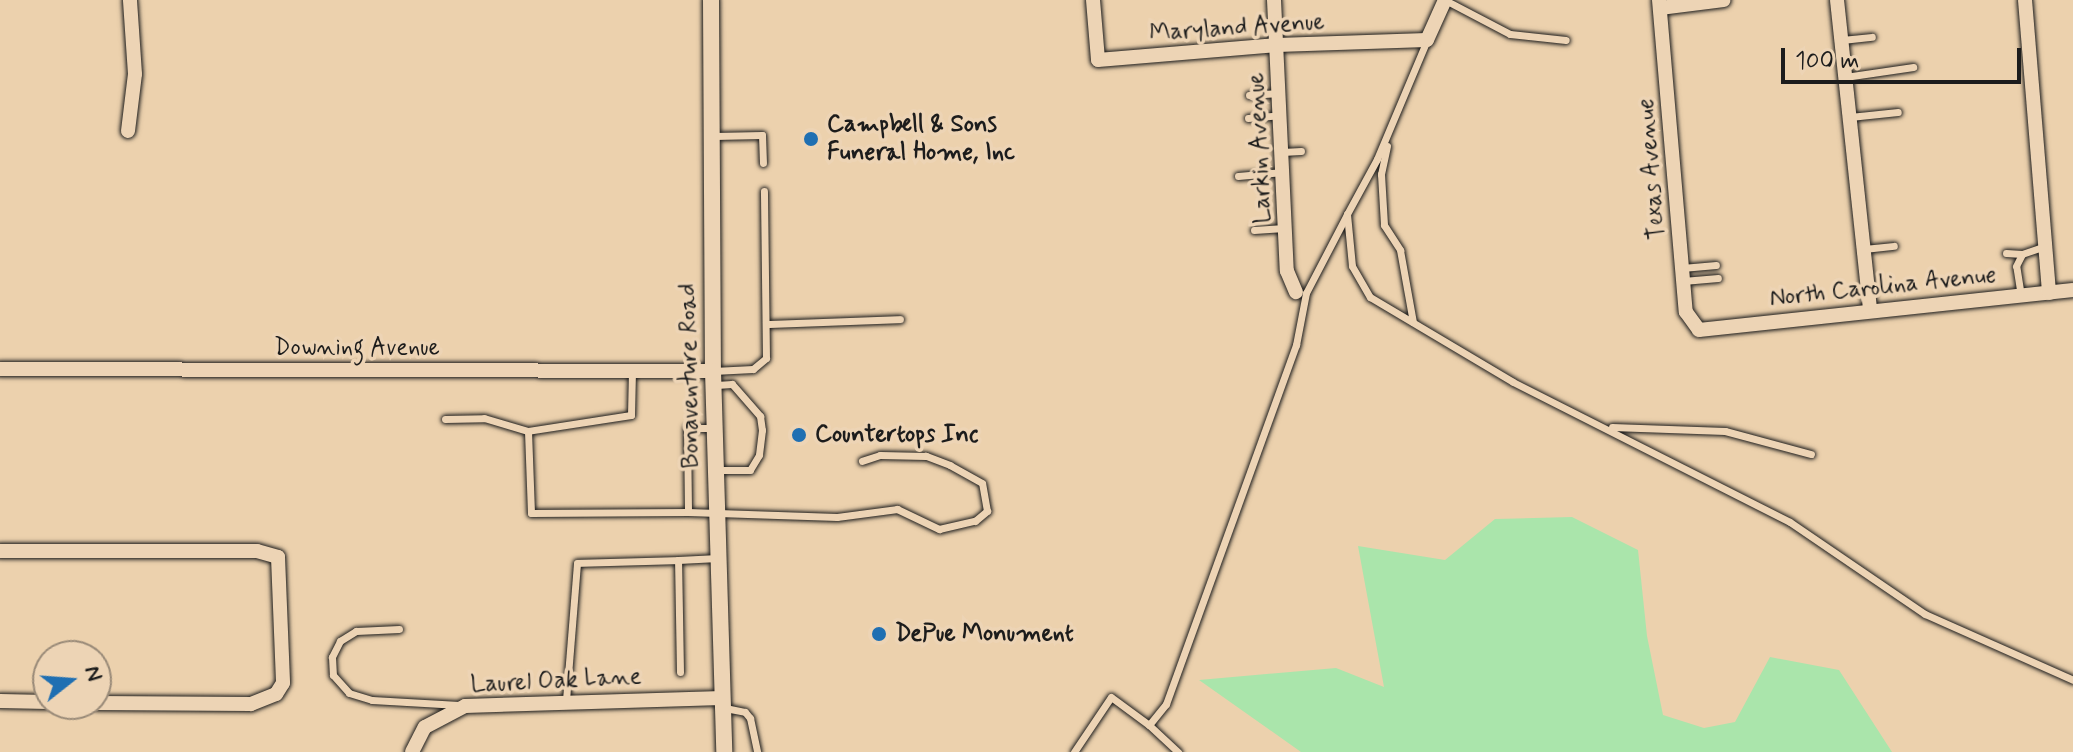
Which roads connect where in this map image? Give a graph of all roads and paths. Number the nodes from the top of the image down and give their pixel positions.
1 (130, 0) edge
2 (711, 0) edge
3 (1093, 0) edge
4 (1274, 0) edge
5 (1445, 0) edge
6 (1724, 0) edge
7 (1837, 0) edge
8 (2025, 0) edge
9 (1659, 4) edge
10 (1872, 37) dead end
11 (1427, 40) junction
12 (1566, 40) dead end
13 (1842, 40) junction
14 (1277, 45) junction
15 (1913, 67) dead end
16 (1845, 77) junction
17 (1279, 93) junction
18 (1249, 95) dead end
19 (1898, 112) dead end
20 (1281, 115) junction
21 (1850, 117) junction
22 (1248, 118) dead end
23 (128, 131) dead end
24 (1389, 132) junction
25 (712, 136) junction
26 (1301, 151) dead end
27 (1282, 152) junction
28 (763, 163) dead end
29 (1283, 172) junction
30 (1238, 176) dead end
31 (764, 191) dead end
32 (1347, 214) junction
33 (1286, 228) junction
34 (1254, 230) dead end
35 (1894, 246) dead end
36 (2045, 246) junction
37 (1864, 249) junction
38 (2006, 253) dead end
39 (2022, 254) junction
40 (1716, 265) dead end
41 (1683, 275) junction
42 (1718, 278) dead end
43 (2073, 290) edge
44 (1296, 292) dead end
45 (2049, 293) junction
46 (2021, 296) junction
47 (1870, 308) junction
48 (900, 319) dead end
49 (1413, 322) junction
50 (766, 324) junction
51 (1699, 330) joint
52 (0, 369) edge
53 (632, 371) junction
54 (713, 378) junction
55 (445, 419) dead end
56 (1606, 427) junction
57 (715, 428) junction
58 (528, 431) junction
59 (1811, 454) dead end
60 (862, 461) dead end
61 (716, 470) junction
62 (688, 512) junction
63 (717, 512) junction
64 (0, 551) edge
65 (718, 558) junction
66 (678, 560) junction
67 (399, 629) dead end
68 (680, 672) dead end
69 (2073, 680) edge
70 (566, 700) junction
71 (0, 701) edge
72 (32, 702) edge
73 (112, 703) edge
74 (722, 703) junction
75 (465, 706) junction
76 (1149, 725) junction
77 (412, 752) edge
78 (724, 752) edge
79 (757, 752) edge
80 (1074, 752) edge
81 (1178, 752) edge

1 - 23 street
2 - 25 street, Bonaventure Road
3 - 14 street, Maryland Avenue
4 - 14 street, Larkin Avenue
5 - 11 street
5 - 12 lane
6 - 9 street
7 - 13 street
8 - 36 street
9 - 41 street, Texas Avenue
10 - 13 lane
11 - 14 street, Maryland Avenue
11 - 24 lane
13 - 16 street
14 - 17 street, Larkin Avenue
15 - 16 lane
16 - 21 street
17 - 18 lane
17 - 20 street, Larkin Avenue
19 - 21 lane
20 - 22 lane
20 - 27 street, Larkin Avenue
21 - 37 street
24 - 32 lane
24 - 49 lane
25 - 28 lane
25 - 54 street, Bonaventure Road
26 - 27 lane
27 - 29 street, Larkin Avenue
29 - 30 lane
29 - 33 street, Larkin Avenue
31 - 50 lane
32 - 49 lane
32 - 76 lane
33 - 34 lane
33 - 44 street, Larkin Avenue
35 - 37 lane
36 - 39 lane
36 - 45 street
37 - 47 street
38 - 39 lane
39 - 46 lane
40 - 41 lane
41 - 42 lane
41 - 51 street, Texas Avenue
43 - 45 street, North Carolina Avenue
45 - 46 street, North Carolina Avenue
46 - 47 street, North Carolina Avenue
47 - 51 street, North Carolina Avenue
48 - 50 lane
49 - 56 lane
50 - 54 lane
52 - 53 street, Downing Avenue
53 - 54 street, Downing Avenue
53 - 58 lane
54 - 57 street, Bonaventure Road
54 - 61 lane
55 - 58 lane
56 - 59 lane
56 - 69 lane
57 - 61 street, Bonaventure Road
57 - 62 lane
58 - 62 lane
60 - 63 lane
61 - 63 street, Bonaventure Road
62 - 63 lane
63 - 65 street, Bonaventure Road
64 - 73 street
65 - 66 lane
65 - 74 street, Bonaventure Road
66 - 68 lane
66 - 70 lane
67 - 75 lane
70 - 74 street, Laurel Oak Lane
70 - 75 street, Laurel Oak Lane
71 - 72 street
74 - 78 street, Bonaventure Road
74 - 79 lane
75 - 77 street, Laurel Oak Lane
76 - 80 lane
76 - 81 lane

